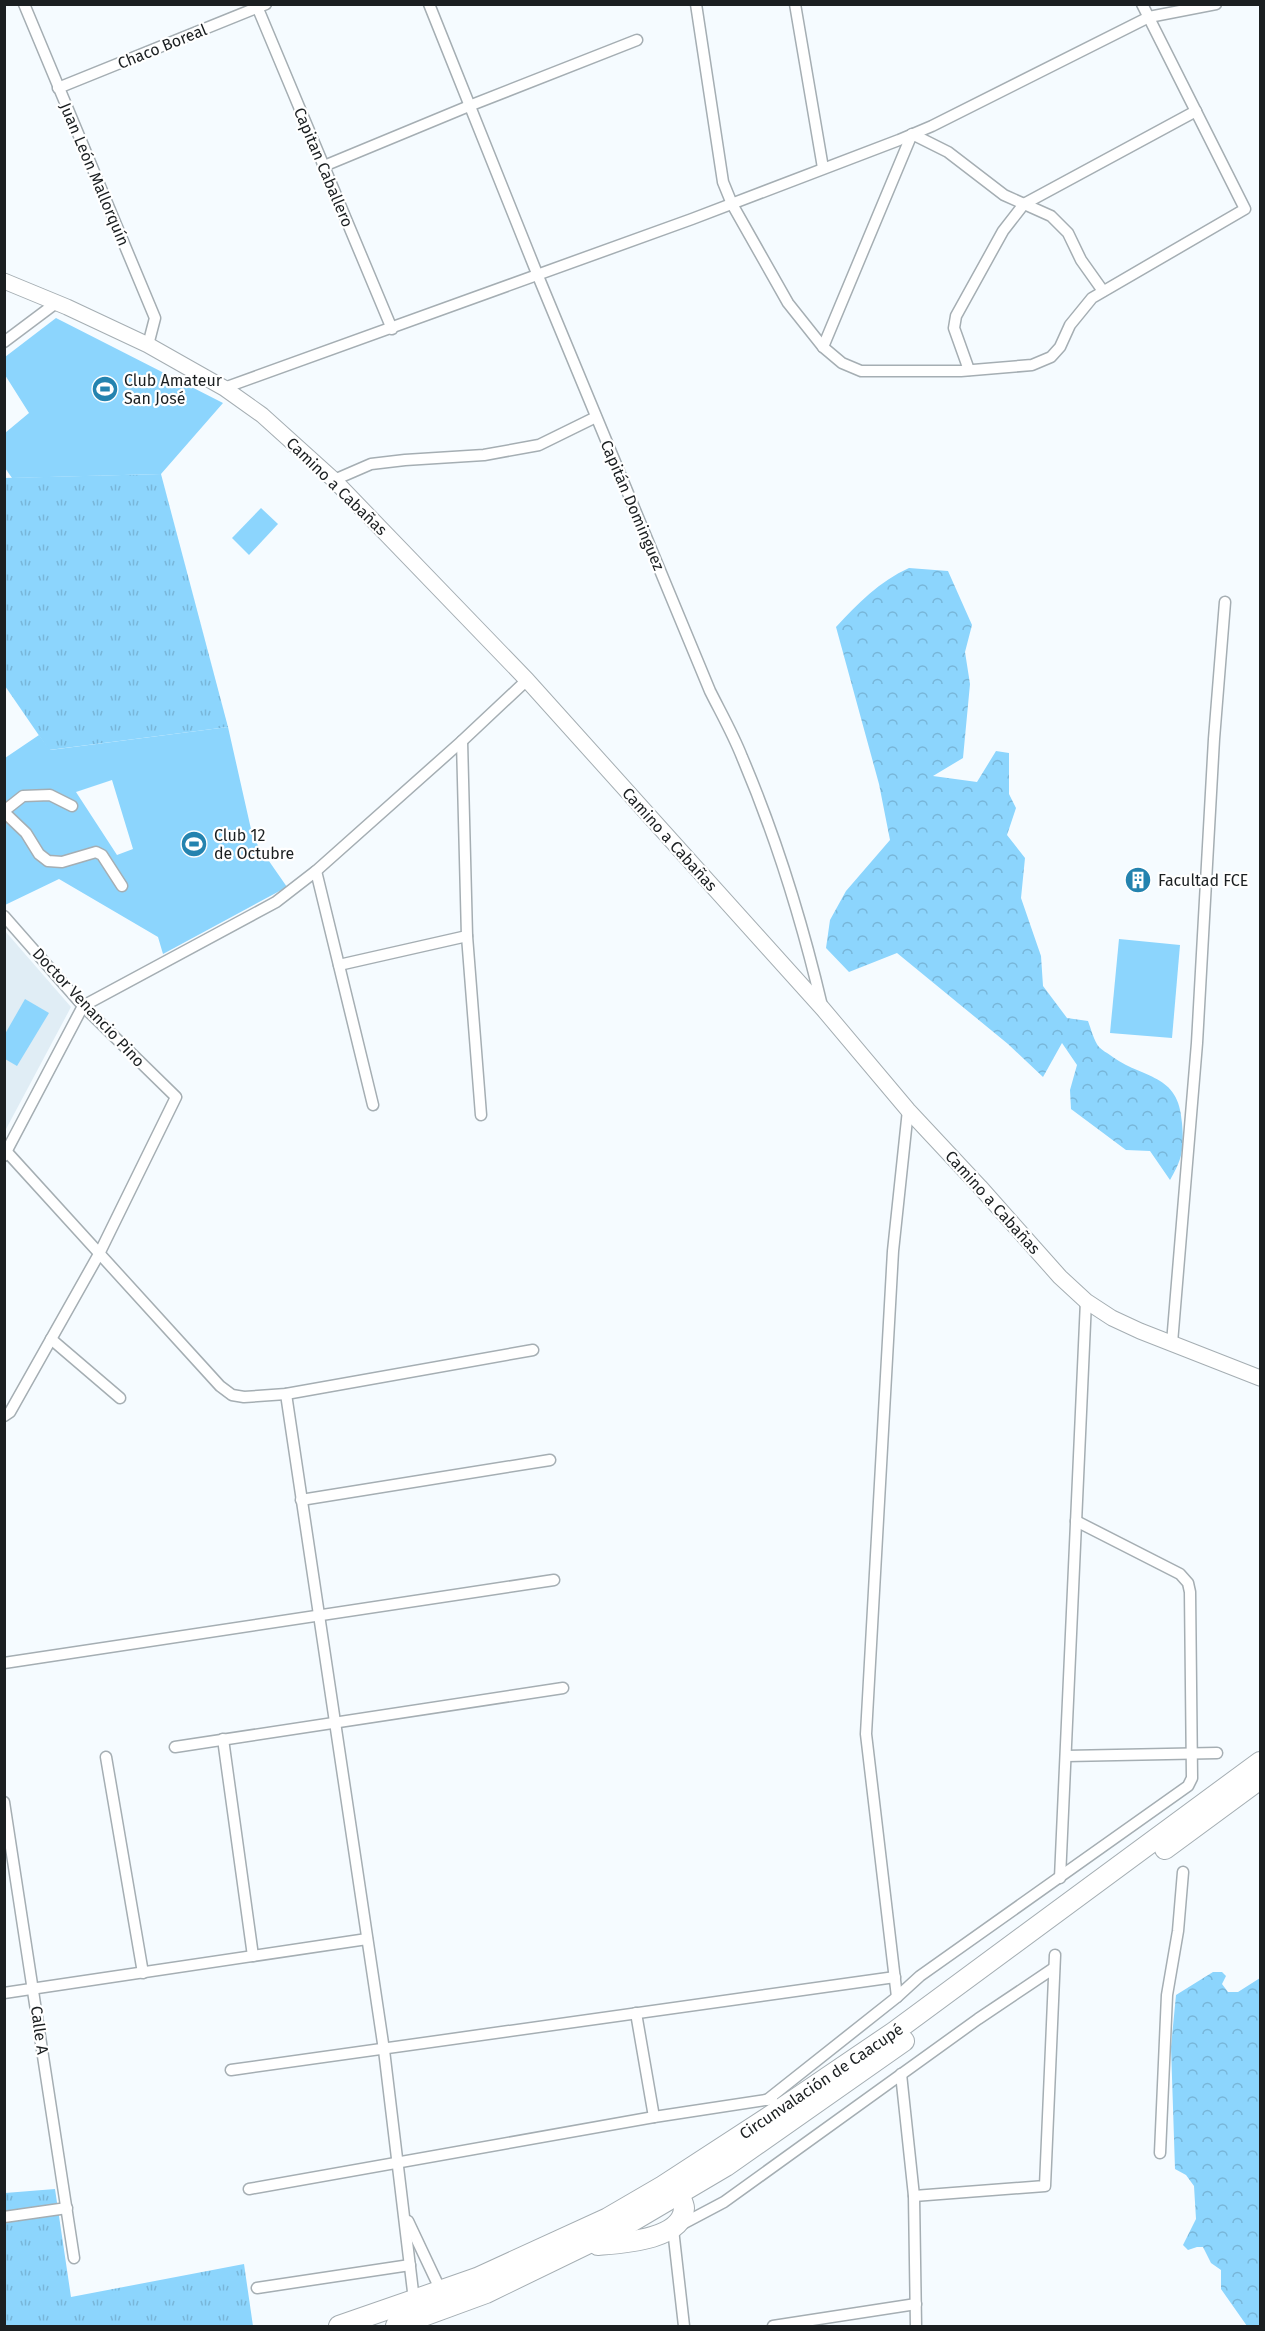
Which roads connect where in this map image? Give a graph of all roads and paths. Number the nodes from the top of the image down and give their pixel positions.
1 (24, 4) edge
2 (429, 4) edge
3 (696, 4) edge
4 (795, 4) edge
5 (1142, 4) edge
6 (1216, 4) edge
7 (260, 6) edge
8 (1149, 17) junction
9 (637, 40) dead end
10 (58, 88) junction
11 (469, 106) junction
12 (1196, 111) junction
13 (912, 135) junction
14 (324, 166) junction
15 (823, 168) junction
16 (732, 204) junction
17 (1024, 204) junction
18 (538, 276) junction
19 (4, 281) edge
20 (1103, 291) junction
21 (62, 305) junction
22 (392, 329) junction
23 (4, 342) edge
24 (148, 345) junction
25 (823, 347) junction
26 (969, 370) junction
27 (224, 388) junction
28 (596, 417) junction
29 (334, 480) junction
30 (1225, 602) dead end
31 (527, 680) junction
32 (462, 741) junction
33 (72, 806) dead end
34 (4, 811) edge
35 (316, 871) junction
36 (122, 886) dead end
37 (4, 916) edge
38 (467, 936) junction
39 (339, 965) junction
40 (83, 1006) junction
41 (823, 1009) junction
42 (373, 1105) dead end
43 (908, 1110) junction
44 (481, 1115) dead end
45 (6, 1154) edge
46 (99, 1254) junction
47 (1086, 1300) junction
48 (51, 1339) junction
49 (1172, 1343) junction
50 (533, 1350) dead end
51 (1260, 1378) edge
52 (286, 1394) junction
53 (120, 1398) dead end
54 (4, 1416) edge
55 (550, 1460) dead end
56 (302, 1500) junction
57 (1076, 1521) junction
58 (554, 1580) dead end
59 (318, 1616) junction
60 (4, 1663) edge
61 (563, 1688) dead end
62 (334, 1723) junction
63 (223, 1739) junction
64 (175, 1747) dead end
65 (1218, 1753) dead end
66 (1191, 1754) junction
67 (106, 1756) dead end
68 (1066, 1756) junction
69 (1260, 1762) edge
70 (1260, 1779) edge
71 (4, 1802) edge
72 (1183, 1872) dead end
73 (1060, 1878) junction
74 (367, 1939) junction
75 (1055, 1955) dead end
76 (254, 1956) junction
77 (1054, 1968) junction
78 (143, 1973) junction
79 (895, 1977) junction
80 (34, 1989) junction
81 (4, 1993) edge
82 (897, 1997) junction
83 (636, 2013) junction
84 (384, 2050) junction
85 (231, 2070) dead end
86 (901, 2074) junction
87 (803, 2095) junction
88 (767, 2100) junction
89 (654, 2117) junction
90 (1160, 2153) dead end
91 (399, 2163) junction
92 (249, 2189) dead end
93 (680, 2194) junction
94 (914, 2196) junction
95 (67, 2208) junction
96 (404, 2212) junction
97 (4, 2217) edge
98 (673, 2229) junction
99 (584, 2247) junction
100 (74, 2258) dead end
101 (410, 2265) junction
102 (257, 2288) dead end
103 (441, 2291) junction
104 (916, 2304) junction
105 (421, 2314) edge
106 (339, 2326) edge
107 (396, 2326) edge
108 (684, 2326) edge
109 (773, 2326) edge
110 (916, 2326) edge

1 - 10 street, Juan León Mallorquín
2 - 11 street, Capitán Dominguez
3 - 16 street
4 - 15 street
5 - 8 street
6 - 8 street
7 - 10 street, Chaco Boreal
7 - 14 street, Capitan Caballero
8 - 12 street
8 - 13 street
9 - 11 street
10 - 24 street, Juan León Mallorquín
11 - 14 street
11 - 18 street, Capitán Dominguez
12 - 17 street
12 - 20 street
13 - 15 street
13 - 17 street
13 - 25 street
14 - 22 street, Capitan Caballero
15 - 16 street
16 - 18 street
16 - 25 street
17 - 20 street
17 - 26 street
18 - 22 street
18 - 28 street, Capitán Dominguez
19 - 21 street, Camino a Cabañas
20 - 26 street
21 - 23 street
21 - 24 street, Camino a Cabañas
22 - 27 street
24 - 27 street, Camino a Cabañas
25 - 26 street
27 - 29 street, Camino a Cabañas
28 - 29 street
28 - 41 street, Capitán Dominguez
29 - 31 street, Camino a Cabañas
30 - 49 street
31 - 32 street
31 - 41 street, Camino a Cabañas
32 - 35 street
32 - 38 street
33 - 34 street
34 - 36 street
35 - 39 street
35 - 40 street
37 - 40 street, Doctor Venancio Pino
38 - 39 street
38 - 44 street
39 - 42 street
40 - 45 street
40 - 46 street, Doctor Venancio Pino
41 - 43 street, Camino a Cabañas
43 - 47 street, Camino a Cabañas
43 - 79 street
45 - 46 street
46 - 48 street
46 - 52 street
47 - 49 street, Camino a Cabañas
47 - 57 street
48 - 53 street
48 - 54 street
49 - 51 street, Camino a Cabañas
50 - 52 street
52 - 56 street
55 - 56 street
56 - 59 street
57 - 66 street
57 - 68 street
58 - 59 street
59 - 60 street
59 - 62 street
61 - 62 street
62 - 63 street
62 - 74 street
63 - 64 street
63 - 76 street
65 - 66 street
66 - 68 street
66 - 73 street
67 - 78 street
68 - 73 street
69 - 87 highway, Circunvalación de Caacupé
70 - 93 highway, Circunvalación de Caacupé
71 - 80 street, Calle A
72 - 90 street
73 - 82 street
74 - 76 street
74 - 84 street
75 - 77 street
76 - 78 street
77 - 86 street
77 - 94 street
78 - 80 street
79 - 82 street
79 - 83 street
80 - 81 street
80 - 95 street, Calle A
82 - 88 street
83 - 84 street
83 - 89 street
84 - 85 street
84 - 91 street
86 - 94 street
86 - 98 street
87 - 88 street
87 - 103 highway, Circunvalación de Caacupé
88 - 89 street
89 - 91 street
91 - 92 street
91 - 96 street
93 - 98 highway
93 - 99 highway, Circunvalación de Caacupé
94 - 104 street
95 - 97 street
95 - 100 street, Calle A
96 - 101 street
96 - 103 street
98 - 99 highway
98 - 108 street
99 - 105 highway, Circunvalación de Caacupé
101 - 102 street
101 - 105 street
103 - 105 highway, Circunvalación de Caacupé
104 - 109 street
104 - 110 street
105 - 106 highway, Circunvalación de Caacupé
105 - 107 highway, Circunvalación de Caacupé

